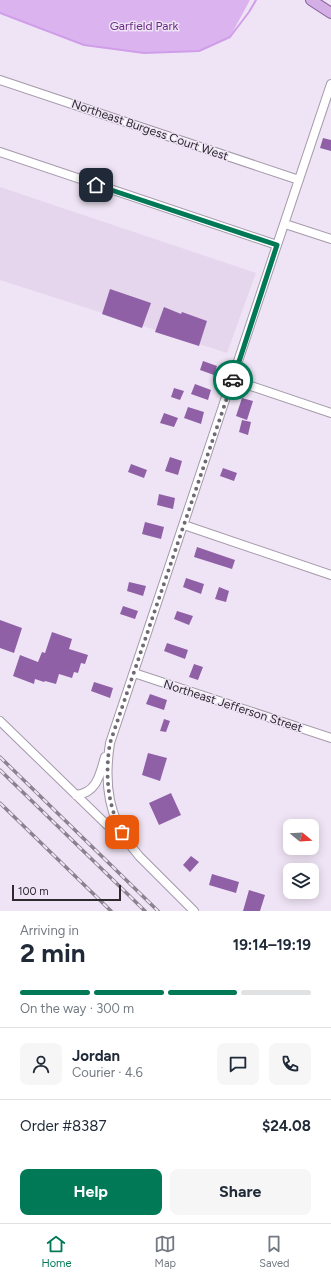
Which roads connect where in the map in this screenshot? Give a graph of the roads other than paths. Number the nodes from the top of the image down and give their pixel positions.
1 (311, 0) edge
2 (331, 13) edge
3 (0, 80) edge
4 (331, 84) edge
5 (0, 152) edge
6 (299, 180) junction
7 (285, 224) junction
8 (331, 239) edge
9 (277, 245) junction
10 (233, 380) junction
11 (331, 413) edge
12 (184, 525) junction
13 (331, 575) edge
14 (134, 673) junction
15 (0, 721) edge
16 (331, 738) edge
17 (110, 743) junction
18 (76, 795) junction
19 (127, 841) junction
20 (194, 911) edge

1 - 2 main road
3 - 6 street, Northeast Burgess Court West
4 - 6 street
5 - 9 street
6 - 7 street
7 - 8 street
7 - 9 street
9 - 10 street
10 - 11 street
10 - 12 street
12 - 13 street
12 - 14 street
14 - 16 street, Northeast Jefferson Street
14 - 17 street
15 - 18 street
17 - 18 street
17 - 19 street
18 - 19 street
19 - 20 street

